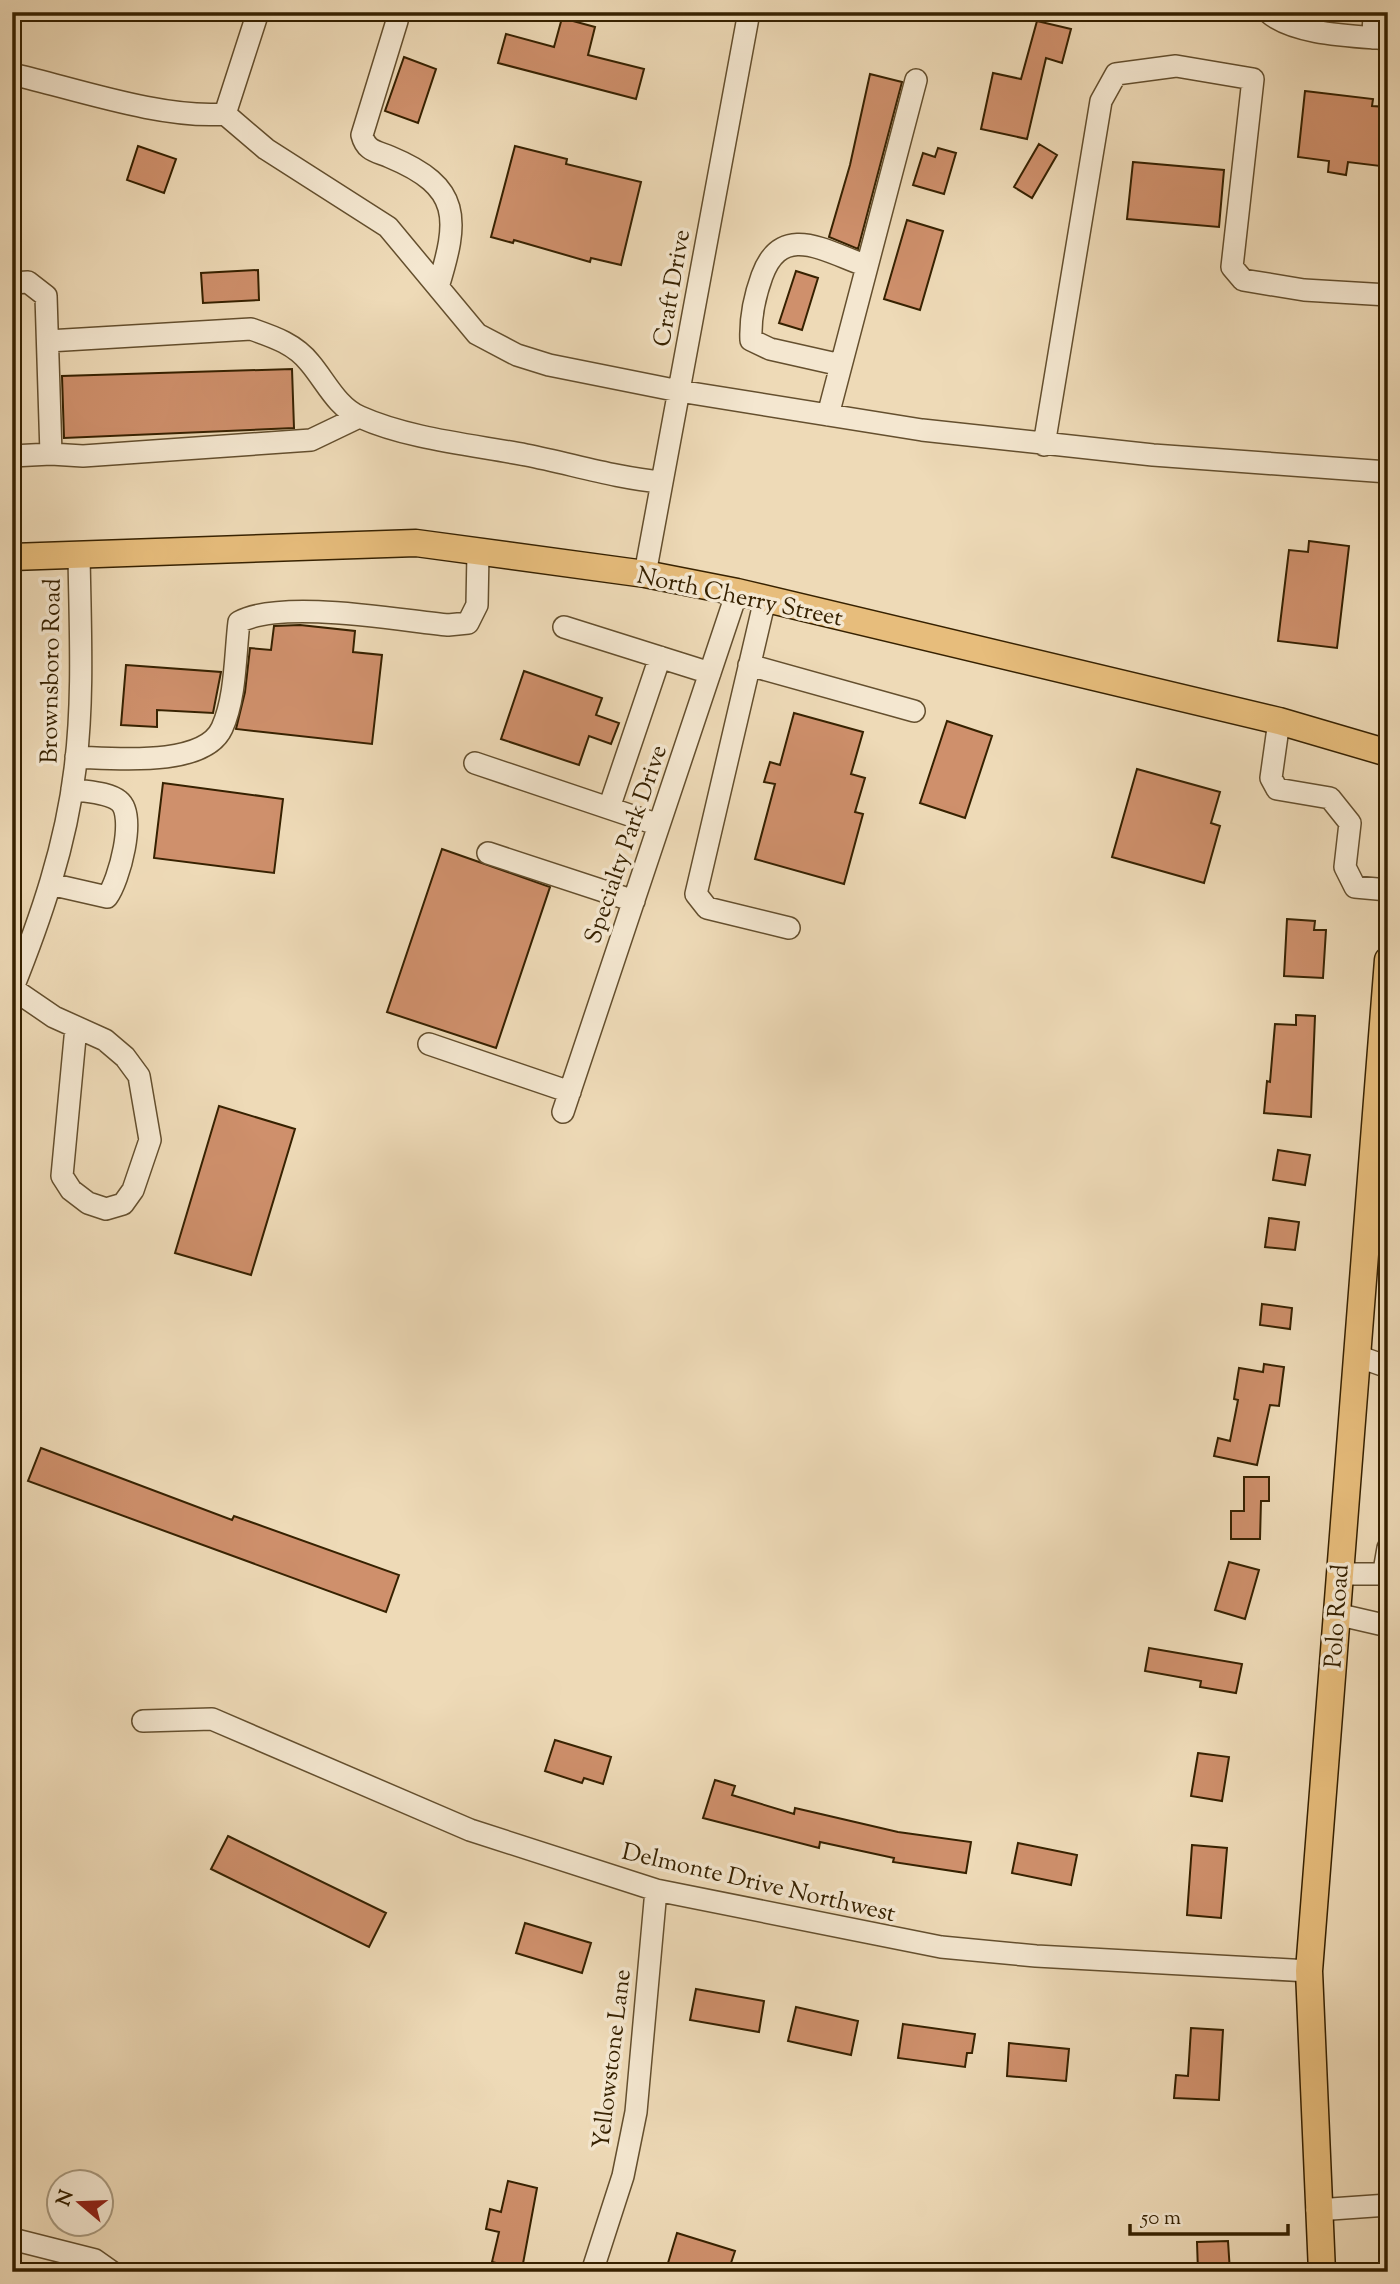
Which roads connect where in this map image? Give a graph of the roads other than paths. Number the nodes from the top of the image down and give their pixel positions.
1 (258, 12) edge
2 (748, 12) edge
3 (1268, 12) edge
4 (1374, 12) edge
5 (397, 21) dead end
6 (1380, 38) edge
7 (16, 75) dead end
8 (916, 80) dead end
9 (225, 114) junction
10 (867, 266) junction
11 (12, 283) edge
12 (439, 287) junction
13 (1388, 295) edge
14 (48, 341) junction
15 (841, 365) junction
16 (679, 391) junction
17 (828, 415) junction
18 (359, 417) junction
19 (1044, 445) junction
20 (51, 454) junction
21 (12, 456) edge
22 (1388, 471) edge
23 (662, 482) junction
24 (478, 552) junction
25 (79, 554) junction
26 (12, 557) edge
27 (645, 574) junction
28 (737, 592) junction
29 (765, 599) junction
30 (564, 627) dead end
31 (660, 657) junction
32 (749, 665) junction
33 (710, 673) junction
34 (914, 711) dead end
35 (1279, 721) junction
36 (1388, 753) edge
37 (76, 757) junction
38 (475, 763) dead end
39 (72, 789) junction
40 (609, 808) junction
41 (659, 825) junction
42 (488, 853) dead end
43 (50, 884) junction
44 (1388, 890) edge
45 (634, 901) junction
46 (789, 928) dead end
47 (1388, 960) edge
48 (13, 989) edge
49 (76, 1027) junction
50 (429, 1044) dead end
51 (1357, 1356) junction
52 (1388, 1367) edge
53 (1388, 1548) edge
54 (1339, 1574) junction
55 (1336, 1614) junction
56 (1388, 1626) edge
57 (143, 1721) dead end
58 (656, 1890) junction
59 (1309, 1971) junction
60 (1388, 2205) edge
61 (1317, 2210) junction
62 (12, 2239) edge
63 (112, 2272) edge
64 (593, 2272) edge
65 (1322, 2272) edge

1 - 9 street
2 - 16 street, Craft Drive
3 - 6 street
4 - 6 street
5 - 12 street
7 - 9 street
8 - 10 street
9 - 12 street
10 - 15 street
10 - 15 street
11 - 14 street
12 - 16 street
13 - 19 street
14 - 18 street
14 - 20 street
15 - 17 street
16 - 17 street
16 - 23 street, Craft Drive
17 - 19 street
18 - 20 street
18 - 23 street
19 - 22 street
20 - 21 street
23 - 27 street, Craft Drive
24 - 25 main road, North Cherry Street
24 - 27 main road, North Cherry Street
24 - 37 street
25 - 26 main road, North Cherry Street
25 - 37 street, Brownsboro Road
27 - 28 main road, North Cherry Street
28 - 29 main road, North Cherry Street
28 - 33 street, Specialty Park Drive
29 - 32 street
29 - 35 main road, North Cherry Street
30 - 31 street
31 - 33 street
31 - 40 street
32 - 34 street
32 - 46 street
33 - 41 street, Specialty Park Drive
35 - 36 main road, North Cherry Street
35 - 44 street
37 - 39 street, Brownsboro Road
38 - 40 street
39 - 43 street, Brownsboro Road
39 - 43 street
40 - 41 street
41 - 45 street, Specialty Park Drive
42 - 45 street
43 - 48 street, Brownsboro Road
45 - 50 street, Specialty Park Drive
47 - 51 main road, Polo Road
48 - 49 street
49 - 49 street
51 - 52 street
51 - 54 main road, Polo Road
53 - 54 street
54 - 55 main road, Polo Road
55 - 56 street
55 - 59 main road, Polo Road
57 - 58 street, Delmonte Drive Northwest
58 - 59 street, Delmonte Drive Northwest
58 - 64 street, Yellowstone Lane
59 - 61 main road, Polo Road
60 - 61 street
61 - 65 main road, Polo Road
62 - 63 street

